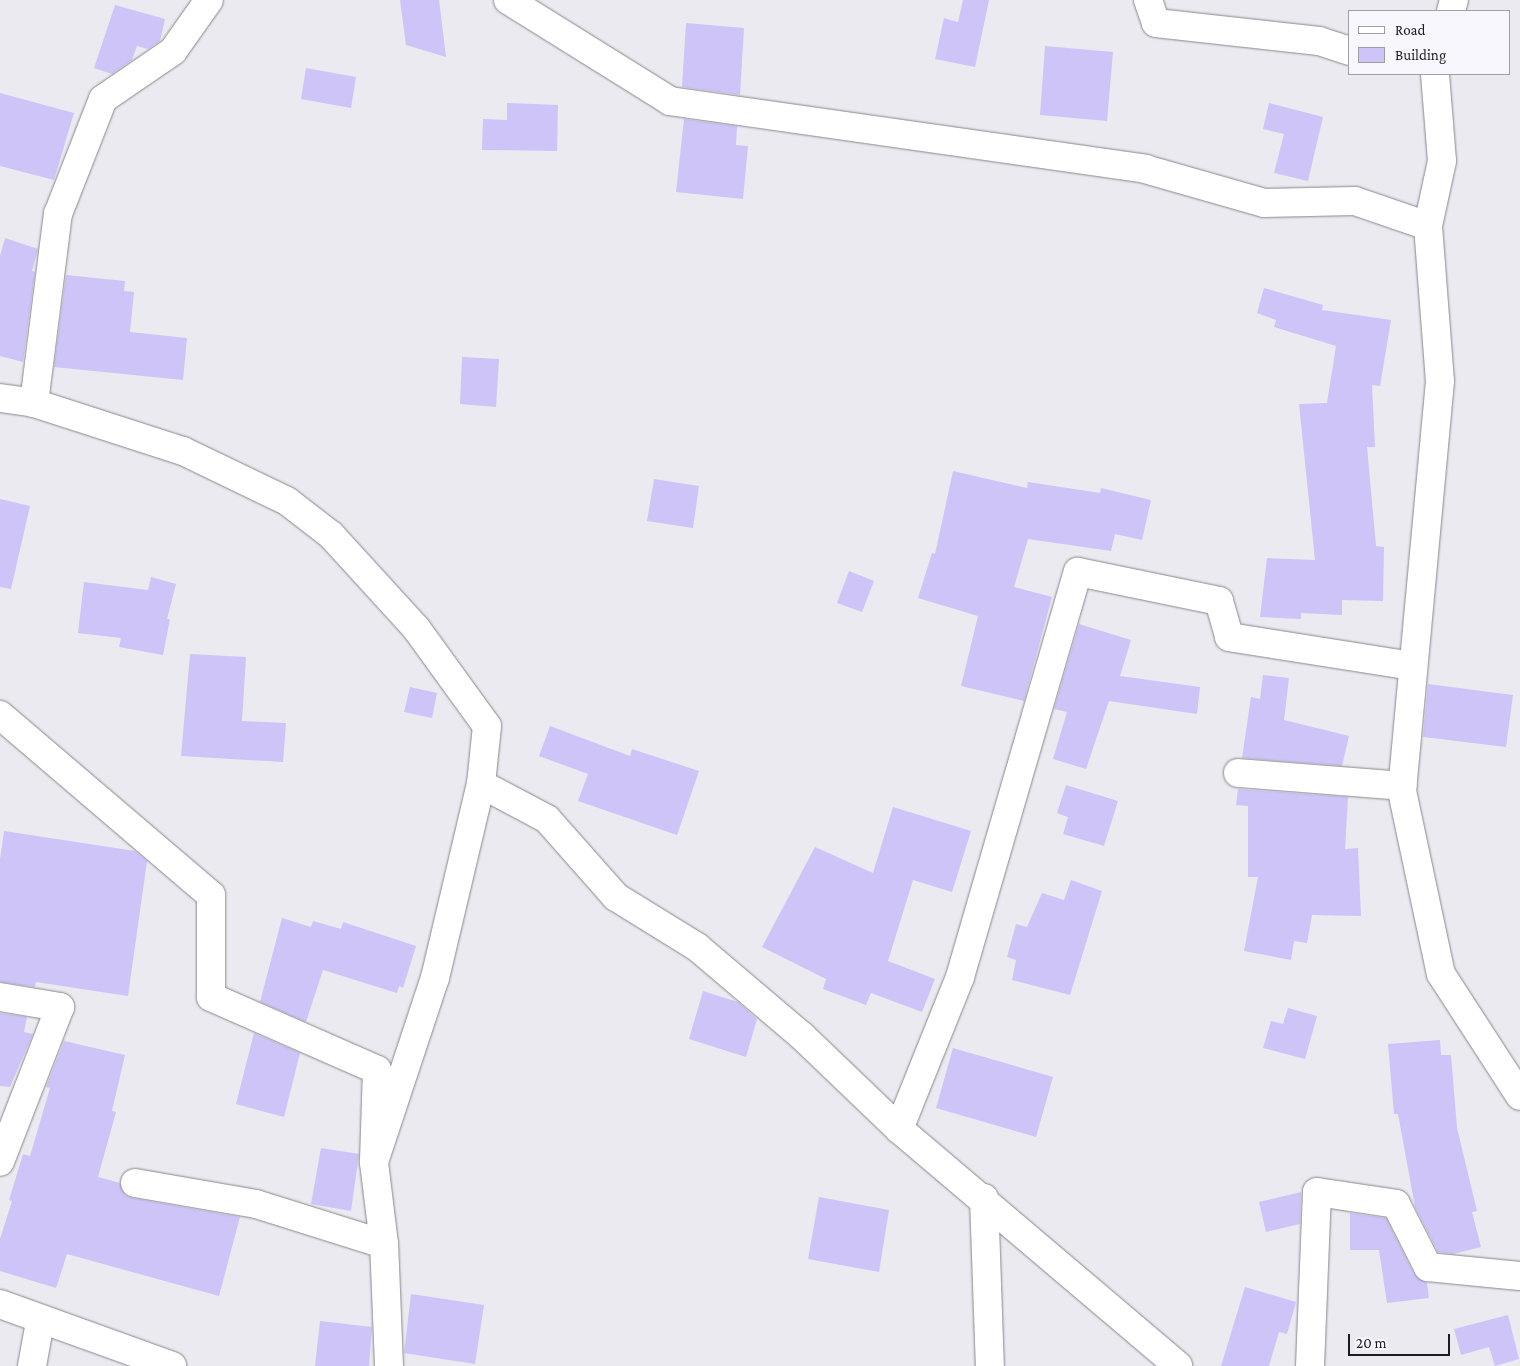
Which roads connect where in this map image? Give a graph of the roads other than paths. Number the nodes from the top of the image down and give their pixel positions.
1 (209, 0) edge
2 (508, 0) edge
3 (1148, 0) edge
4 (1348, 52) edge
5 (1428, 76) edge
6 (1428, 226) junction
7 (0, 398) edge
8 (34, 404) junction
9 (1414, 666) junction
10 (0, 715) edge
11 (1238, 773) dead end
12 (481, 784) junction
13 (1402, 786) junction
14 (0, 997) edge
15 (1520, 1096) edge
16 (899, 1129) junction
17 (0, 1162) edge
18 (374, 1162) junction
19 (135, 1182) dead end
20 (984, 1198) junction
21 (384, 1244) junction
22 (1520, 1276) edge
23 (0, 1304) edge
24 (40, 1322) junction
25 (32, 1366) edge
26 (172, 1366) edge
27 (388, 1366) edge
28 (990, 1366) edge
29 (1178, 1366) edge
30 (1310, 1366) edge

1 - 8 street
2 - 6 street
3 - 4 street
5 - 6 street
6 - 9 street
7 - 8 street
8 - 12 street
9 - 13 street
9 - 16 street
10 - 18 street
11 - 13 street
12 - 16 street
12 - 18 street
13 - 15 street
14 - 17 street
16 - 20 street
18 - 21 street
19 - 21 street
20 - 28 street
20 - 29 street
21 - 27 street
22 - 30 street
23 - 24 street
24 - 25 street
24 - 26 street

